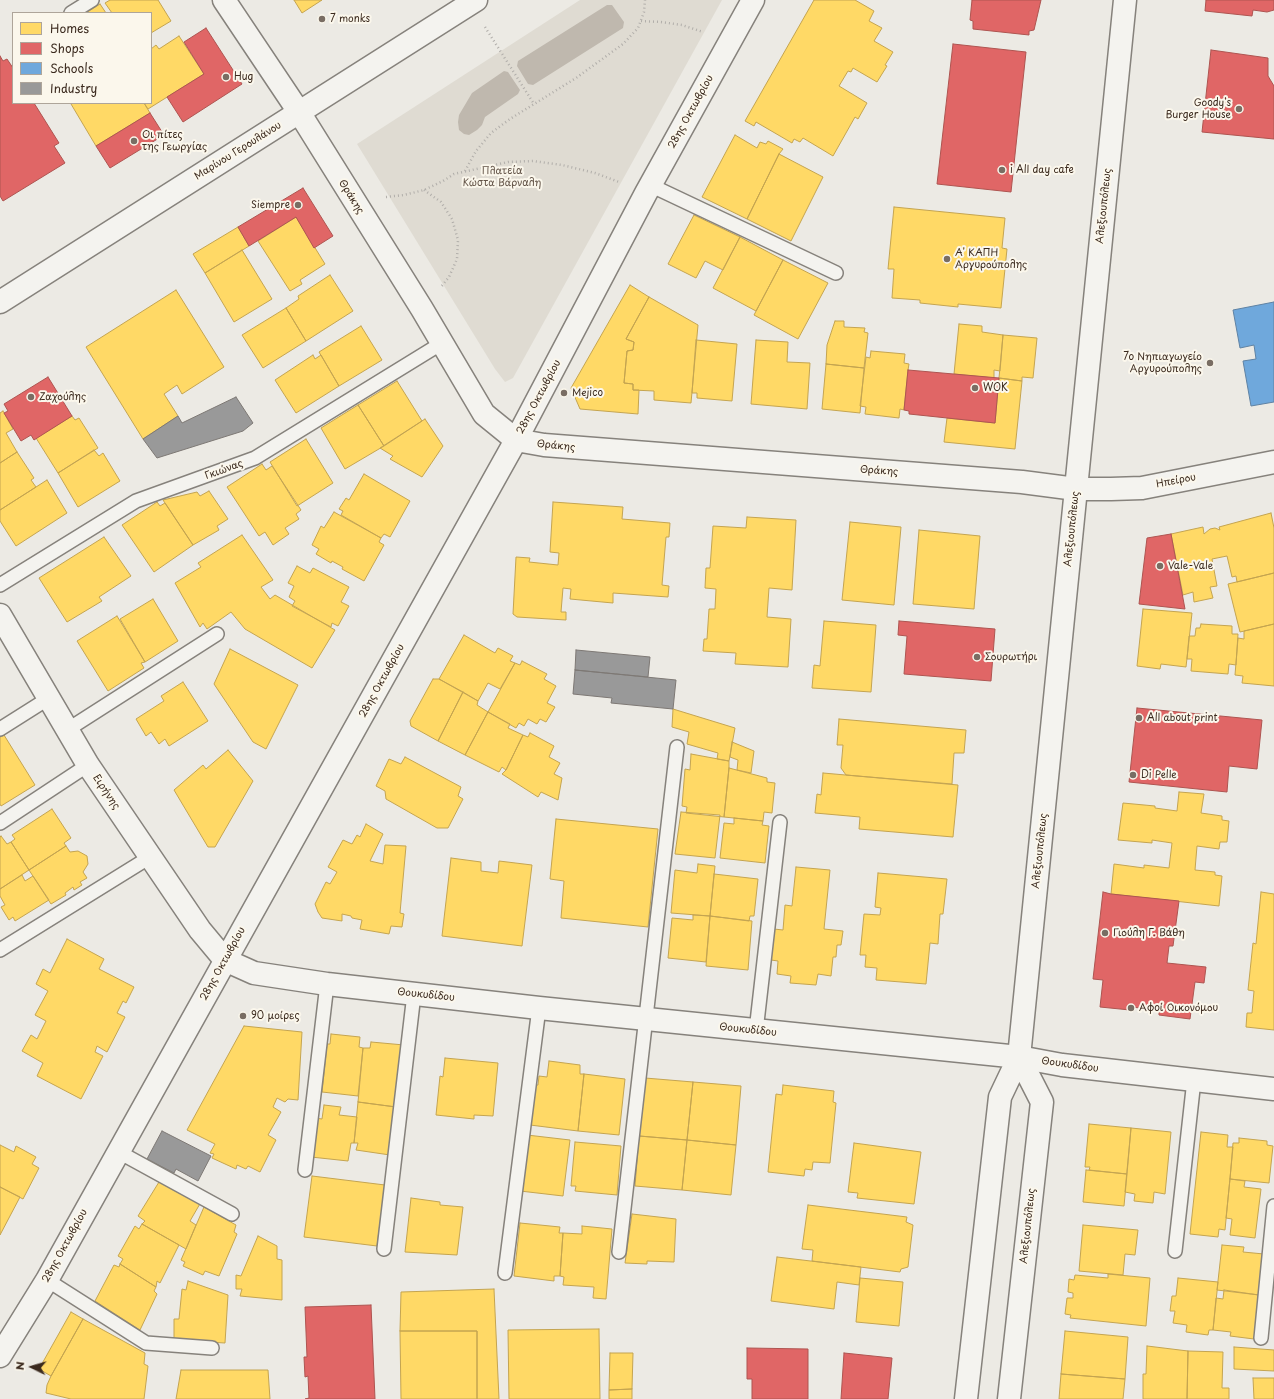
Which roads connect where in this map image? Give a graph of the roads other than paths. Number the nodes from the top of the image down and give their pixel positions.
1 (92, 0) edge
2 (224, 0) edge
3 (753, 0) edge
4 (1125, 0) edge
5 (473, 2) edge
6 (73, 12) edge
7 (299, 112) junction
8 (648, 189) junction
9 (836, 273) dead end
10 (0, 302) edge
11 (442, 343) junction
12 (516, 440) junction
13 (1274, 462) edge
14 (1076, 489) junction
15 (0, 585) edge
16 (0, 616) edge
17 (217, 634) dead end
18 (49, 698) junction
19 (0, 729) edge
20 (67, 730) junction
21 (676, 747) dead end
22 (88, 765) junction
23 (780, 822) dead end
24 (0, 823) edge
25 (150, 857) junction
26 (0, 950) edge
27 (225, 960) junction
28 (328, 984) junction
29 (414, 994) junction
30 (539, 1008) junction
31 (646, 1020) junction
32 (756, 1031) junction
33 (1019, 1057) junction
34 (1194, 1080) junction
35 (1274, 1089) edge
36 (118, 1151) junction
37 (305, 1170) dead end
38 (1274, 1206) edge
39 (232, 1214) dead end
40 (384, 1249) dead end
41 (1175, 1251) dead end
42 (619, 1252) dead end
43 (505, 1273) dead end
44 (47, 1280) junction
45 (1261, 1338) dead end
46 (212, 1348) dead end
47 (0, 1356) edge
48 (966, 1399) edge
49 (1009, 1399) edge

1 - 6 lane
2 - 7 street, Θράκης
3 - 8 street, 28ης Οκτωβρίου
4 - 14 street, Αλεξιουπόλεως
5 - 7 street, Μαρίνου Γερουλάνου
7 - 10 street, Μαρίνου Γερουλάνου
7 - 11 street, Θράκης
8 - 9 lane
8 - 12 street, 28ης Οκτωβρίου
11 - 12 street, Θράκης
11 - 15 lane, Γκιώνας
12 - 14 street, Θράκης
12 - 27 street, 28ης Οκτωβρίου
13 - 14 street, Ηπείρου
14 - 33 street, Αλεξιουπόλεως
16 - 18 street, Ειρήνης
17 - 20 lane
18 - 19 lane
18 - 20 street, Ειρήνης
20 - 22 street, Ειρήνης
21 - 31 lane
22 - 24 lane
22 - 25 street, Ειρήνης
23 - 32 lane
25 - 26 lane
25 - 27 street, Ειρήνης
27 - 28 street, Θουκυδίδου
27 - 36 street, 28ης Οκτωβρίου
28 - 29 street, Θουκυδίδου
28 - 37 lane
29 - 30 street, Θουκυδίδου
29 - 40 lane
30 - 31 street, Θουκυδίδου
30 - 43 lane
31 - 32 street, Θουκυδίδου
31 - 42 lane
32 - 33 street, Θουκυδίδου
33 - 34 street, Θουκυδίδου
33 - 48 street, Αλεξιουπόλεως
33 - 49 street, Αλεξιουπόλεως
34 - 35 street, Θουκυδίδου
34 - 41 lane
36 - 39 lane
36 - 44 street, 28ης Οκτωβρίου
38 - 45 lane
44 - 46 lane
44 - 47 street, 28ης Οκτωβρίου

